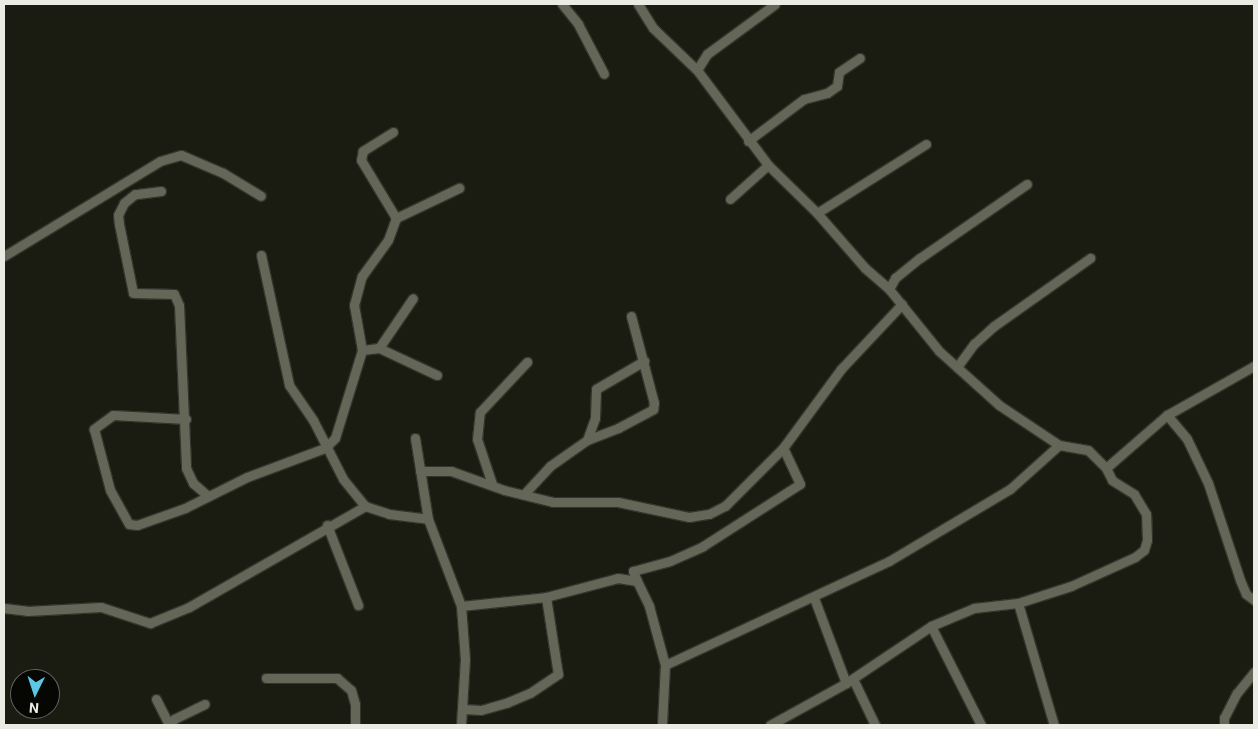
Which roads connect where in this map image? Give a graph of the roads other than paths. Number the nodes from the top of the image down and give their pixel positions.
1 (562, 4) edge
2 (638, 4) edge
3 (775, 4) edge
4 (860, 58) dead end
5 (697, 70) junction
6 (604, 74) dead end
7 (393, 132) dead end
8 (748, 141) junction
9 (926, 144) dead end
10 (768, 165) junction
11 (1027, 184) dead end
12 (459, 188) dead end
13 (161, 191) dead end
14 (261, 196) dead end
15 (730, 199) dead end
16 (817, 213) junction
17 (396, 218) junction
18 (261, 255) dead end
19 (4, 256) edge
20 (1090, 258) dead end
21 (889, 289) junction
22 (413, 298) dead end
23 (902, 304) junction
24 (631, 316) dead end
25 (379, 348) junction
26 (362, 350) junction
27 (527, 362) dead end
28 (644, 362) junction
29 (1254, 366) edge
30 (957, 368) junction
31 (437, 375) dead end
32 (1167, 415) junction
33 (186, 419) junction
34 (415, 438) dead end
35 (587, 440) junction
36 (1060, 445) junction
37 (325, 448) junction
38 (783, 448) junction
39 (1106, 468) junction
40 (420, 471) junction
41 (492, 484) junction
42 (525, 493) junction
43 (208, 496) junction
44 (365, 506) junction
45 (428, 519) junction
46 (327, 525) junction
47 (637, 581) junction
48 (546, 597) junction
49 (814, 598) junction
50 (1254, 600) edge
51 (1018, 603) junction
52 (358, 605) dead end
53 (461, 606) junction
54 (4, 608) edge
55 (931, 626) junction
56 (665, 665) junction
57 (1254, 672) edge
58 (266, 678) dead end
59 (850, 681) junction
60 (156, 699) dead end
61 (205, 704) dead end
62 (464, 709) junction
63 (169, 725) edge
64 (356, 725) edge
65 (461, 725) edge
66 (662, 725) edge
67 (770, 725) edge
68 (875, 725) edge
69 (981, 725) edge
70 (1054, 725) edge
71 (1224, 725) edge

1 - 6 street
2 - 5 street
3 - 5 street
4 - 8 street
5 - 8 street
7 - 17 street
8 - 10 street
9 - 16 street
10 - 15 street
10 - 16 street
11 - 21 street
12 - 17 street
13 - 33 street
14 - 19 street
16 - 21 street
17 - 26 street
18 - 37 street
20 - 30 street
21 - 23 street
22 - 25 street
23 - 30 street
23 - 38 street
24 - 28 street
25 - 26 street
25 - 31 street
26 - 37 street
27 - 41 street
28 - 35 street
28 - 35 street
29 - 32 street
30 - 36 street
32 - 39 street
32 - 50 street
33 - 43 street
33 - 43 street
34 - 40 street
35 - 42 street
36 - 39 street
36 - 49 street
37 - 43 street
37 - 44 street
38 - 42 street
38 - 47 street
39 - 51 street
40 - 41 street
40 - 45 street
41 - 42 street
44 - 45 street
44 - 46 street
45 - 53 street
46 - 52 street
46 - 54 street
47 - 48 street
47 - 56 street
48 - 53 street
48 - 62 street
49 - 56 street
49 - 59 street
51 - 55 street
51 - 70 street
53 - 62 street
55 - 59 street
55 - 69 street
56 - 66 street
57 - 71 street
58 - 64 street
59 - 67 street
59 - 68 street
60 - 63 street
61 - 63 street
62 - 65 street

